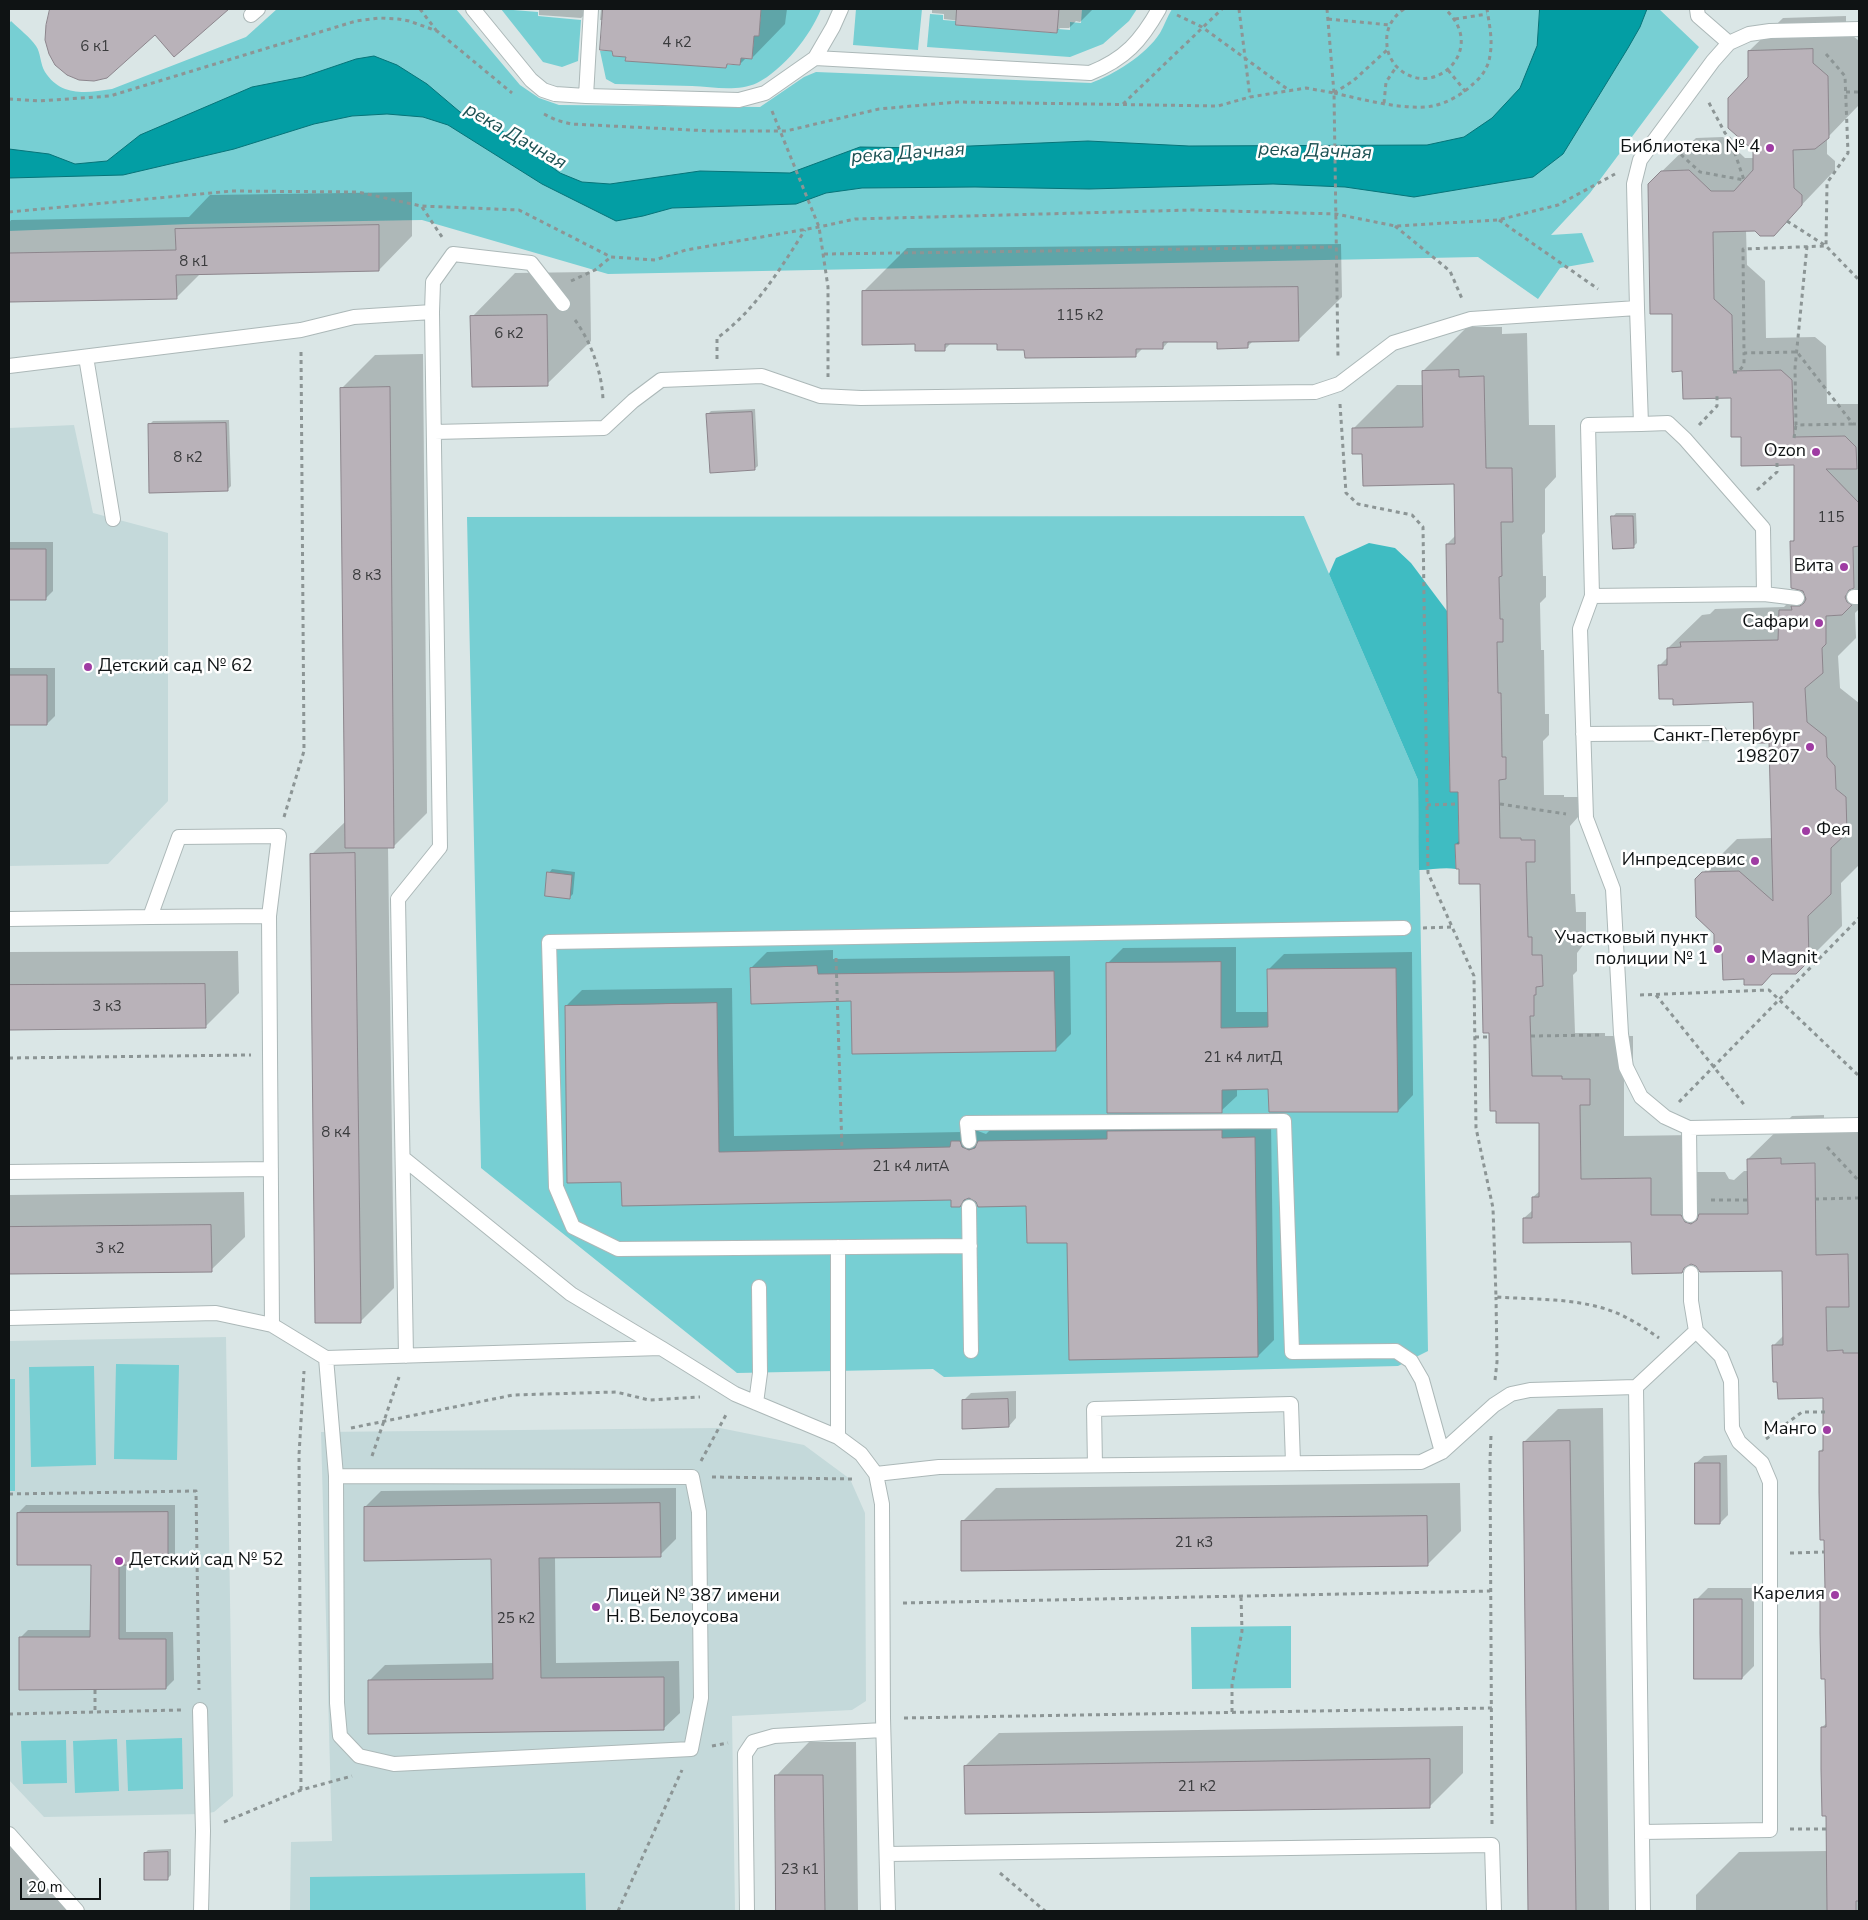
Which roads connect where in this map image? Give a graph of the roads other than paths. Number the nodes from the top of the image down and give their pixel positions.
1 (473, 9) edge
2 (591, 9) edge
3 (840, 9) edge
4 (1159, 9) edge
5 (1697, 9) edge
6 (1859, 29) edge
7 (1728, 43) junction
8 (815, 58) junction
9 (586, 96) junction
10 (563, 304) road end
11 (1632, 308) junction
12 (432, 312) junction
13 (86, 357) junction
14 (9, 366) edge
15 (1641, 424) junction
16 (434, 432) junction
17 (113, 519) dead end
18 (1764, 594) junction
19 (1592, 596) junction
20 (1797, 598) dead end
21 (1720, 733) dead end
22 (1583, 734) junction
23 (269, 916) junction
24 (150, 917) junction
25 (9, 919) edge
26 (1404, 928) road end
27 (1859, 1125) edge
28 (1689, 1128) junction
29 (969, 1141) dead end
30 (402, 1158) junction
31 (271, 1169) junction
32 (9, 1172) edge
33 (969, 1207) dead end
34 (1690, 1208) road end
35 (970, 1246) junction
36 (838, 1247) junction
37 (1691, 1272) dead end
38 (759, 1287) dead end
39 (9, 1318) edge
40 (272, 1325) junction
41 (1696, 1331) junction
42 (661, 1348) junction
43 (972, 1351) dead end
44 (406, 1356) junction
45 (326, 1358) junction
46 (1636, 1386) junction
47 (756, 1403) junction
48 (838, 1437) junction
49 (1442, 1452) junction
50 (1292, 1463) junction
51 (1095, 1465) junction
52 (876, 1474) junction
53 (336, 1476) junction
54 (200, 1710) road end
55 (883, 1724) junction
56 (1642, 1832) junction
57 (9, 1834) edge
58 (887, 1854) junction
59 (77, 1911) edge
60 (201, 1911) edge
61 (747, 1911) edge
62 (888, 1911) edge
63 (1494, 1911) edge
64 (1643, 1911) edge

1 - 9 lane
2 - 9 lane
3 - 8 lane
4 - 8 lane
5 - 7 lane
6 - 7 lane
7 - 11 lane
8 - 9 lane
10 - 12 lane
11 - 15 lane
11 - 16 lane
12 - 13 lane
12 - 16 lane
13 - 14 lane
13 - 17 lane
15 - 18 lane
15 - 19 lane
16 - 30 lane
18 - 19 lane
18 - 20 lane
19 - 22 lane
21 - 22 lane
22 - 28 lane
23 - 24 lane
23 - 24 lane
23 - 31 lane
24 - 25 lane
26 - 36 lane
27 - 28 lane
28 - 34 lane
29 - 49 lane
30 - 42 lane
30 - 44 lane
31 - 32 lane
31 - 40 lane
33 - 35 lane
35 - 36 lane
35 - 43 lane
36 - 48 lane
37 - 41 lane
38 - 47 lane
39 - 40 lane
40 - 45 lane
41 - 46 lane
41 - 56 lane
42 - 44 lane
42 - 47 lane
44 - 45 lane
45 - 53 lane
46 - 49 lane
46 - 56 lane
47 - 48 lane
48 - 52 lane
49 - 50 lane
50 - 51 lane
50 - 51 lane
51 - 52 lane
52 - 55 lane
53 - 53 lane
54 - 60 lane
55 - 58 lane
55 - 61 lane
56 - 64 lane
57 - 59 lane
58 - 62 lane
58 - 63 lane

